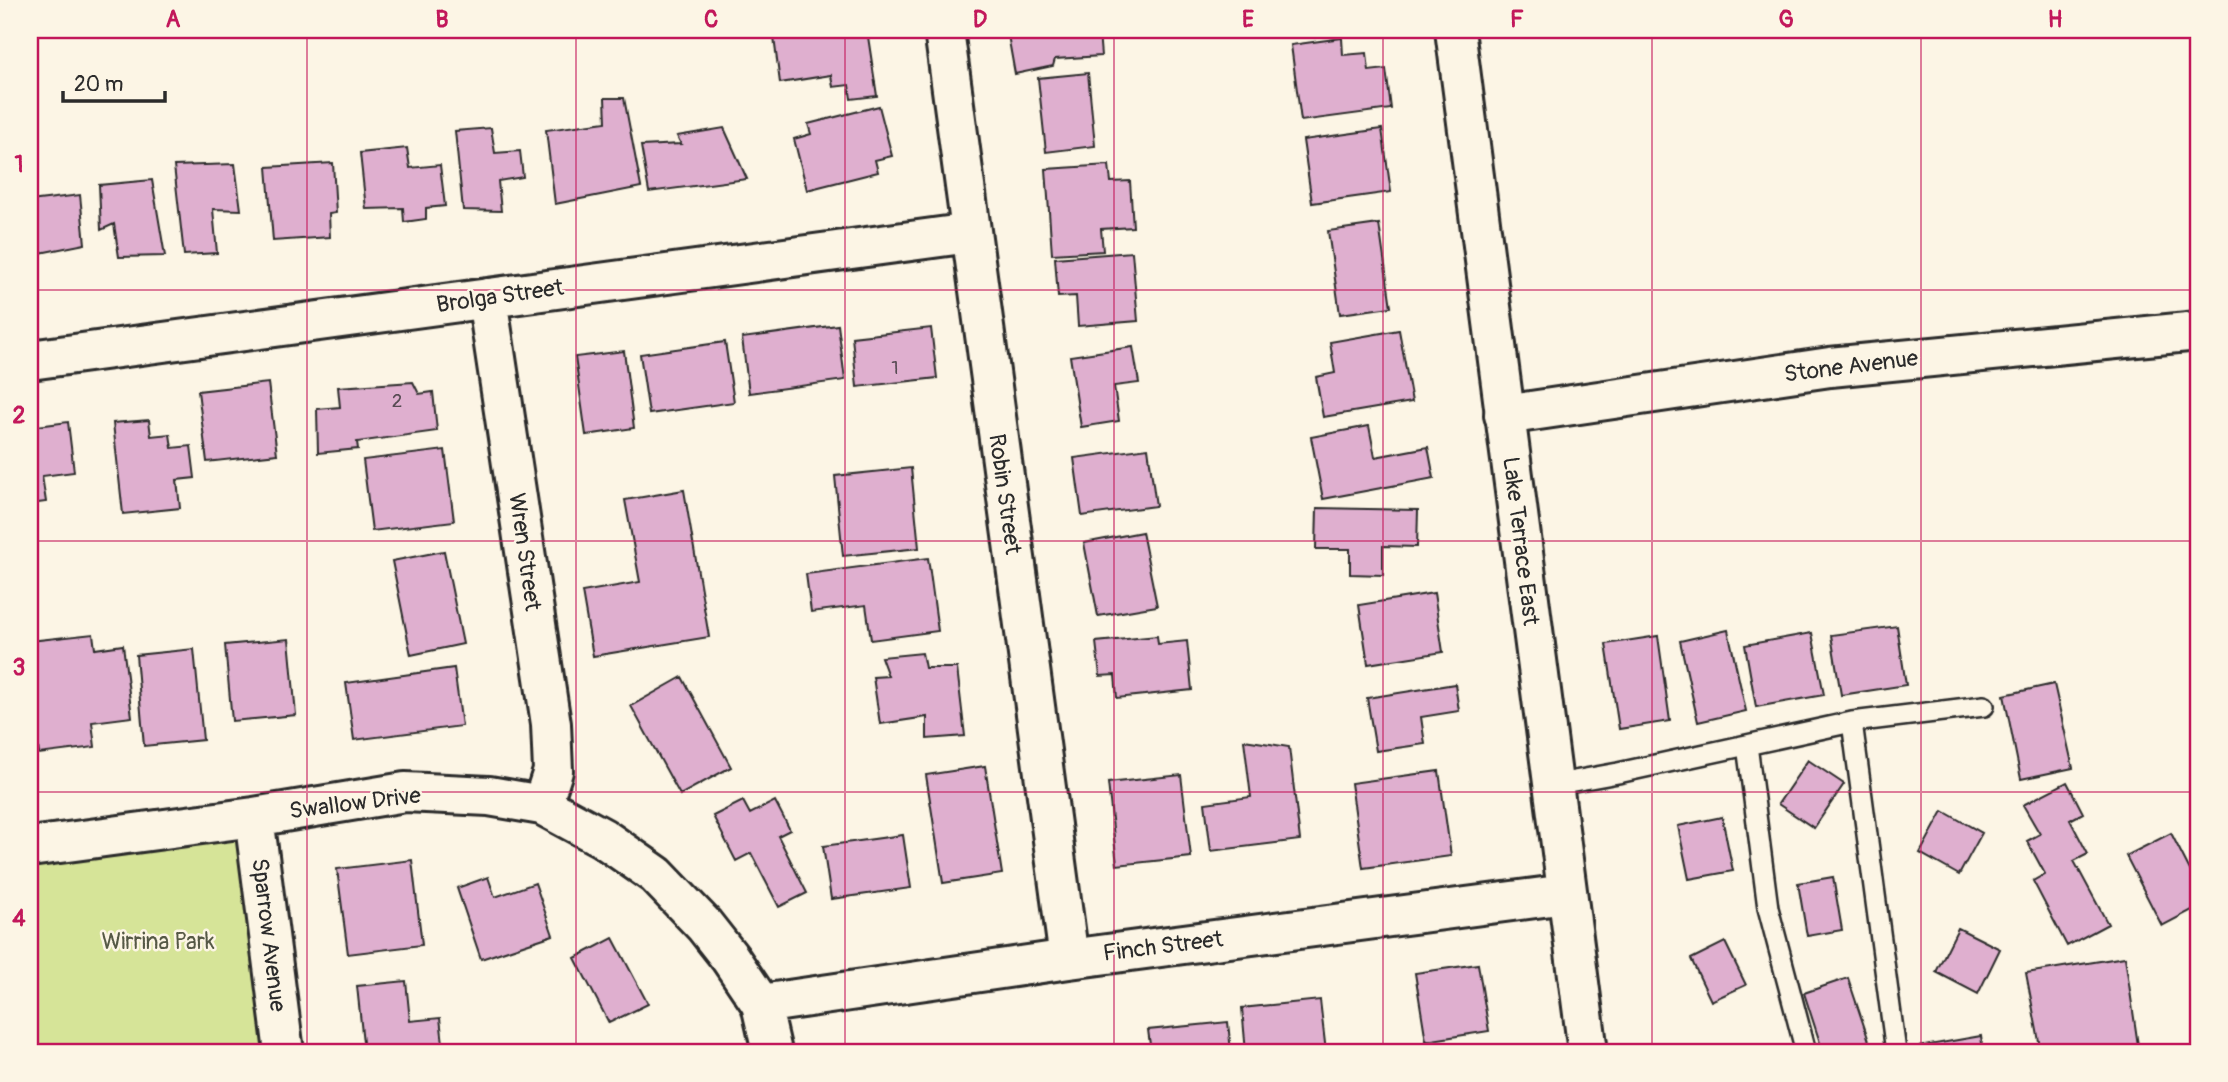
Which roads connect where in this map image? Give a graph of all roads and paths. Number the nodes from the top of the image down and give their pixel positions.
1 (944, 30) edge
2 (1455, 30) edge
3 (970, 233) junction
4 (487, 298) junction
5 (2198, 331) edge
6 (30, 360) edge
7 (1504, 415) junction
8 (1984, 706) dead end
9 (1852, 722) junction
10 (1747, 745) junction
11 (1552, 785) junction
12 (542, 805) junction
13 (254, 817) junction
14 (30, 847) edge
15 (1566, 894) junction
16 (1069, 959) junction
17 (761, 1004) junction
18 (284, 1052) edge
19 (772, 1052) edge
20 (1588, 1052) edge
21 (1806, 1052) edge
22 (1896, 1052) edge

1 - 3 street, Robin Street
2 - 7 street, Lake Terrace East
3 - 4 street, Brolga Street
3 - 16 street, Robin Street
4 - 6 street, Brolga Street
4 - 12 street, Wren Street
5 - 7 street, Stone Avenue
7 - 11 street, Lake Terrace East
8 - 9 lane
9 - 10 lane
9 - 22 lane
10 - 11 lane
10 - 21 lane
11 - 15 street, Lake Terrace East
12 - 13 street, Swallow Drive
12 - 17 street, Swallow Drive
13 - 14 street, Swallow Drive
13 - 18 street, Sparrow Avenue
15 - 16 street, Finch Street
15 - 20 street, Lake Terrace East
16 - 17 street, Finch Street
17 - 19 street, Swallow Drive

